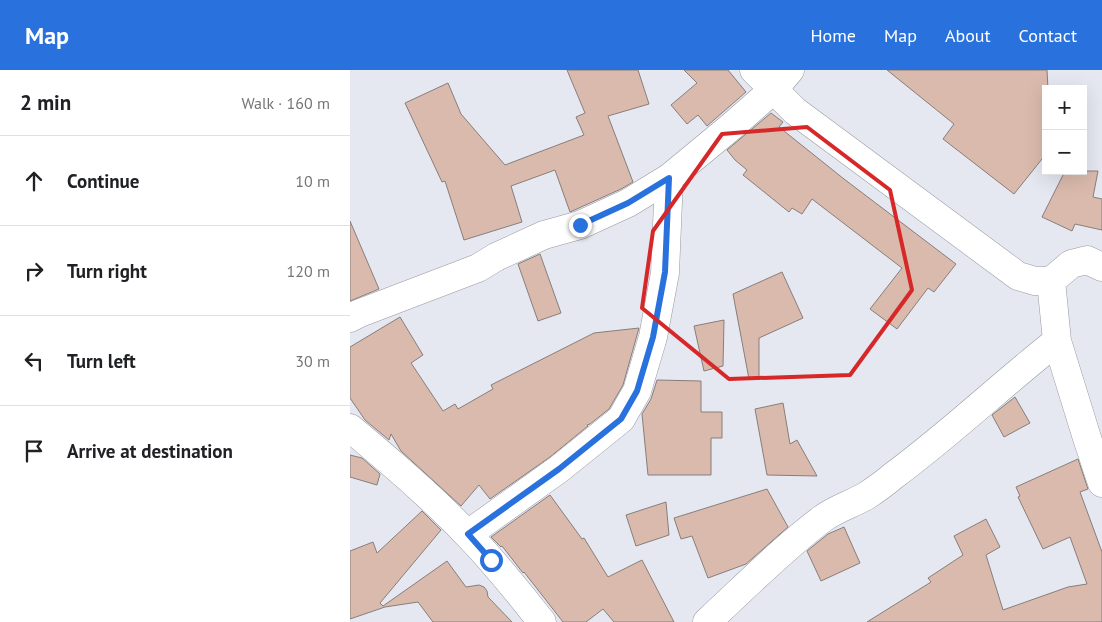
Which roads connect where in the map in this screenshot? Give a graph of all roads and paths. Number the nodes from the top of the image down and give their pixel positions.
1 (754, 70) edge
2 (782, 80) edge
3 (669, 178) junction
4 (1102, 267) edge
5 (1051, 281) junction
6 (350, 318) edge
7 (1057, 341) junction
8 (350, 428) edge
9 (1102, 483) edge
10 (468, 534) junction
11 (542, 622) edge
12 (706, 622) edge

1 - 2 street
2 - 3 street
2 - 5 street
3 - 6 street
3 - 10 street
4 - 5 street
5 - 7 street
7 - 9 street
7 - 12 street
8 - 10 street
10 - 11 street

